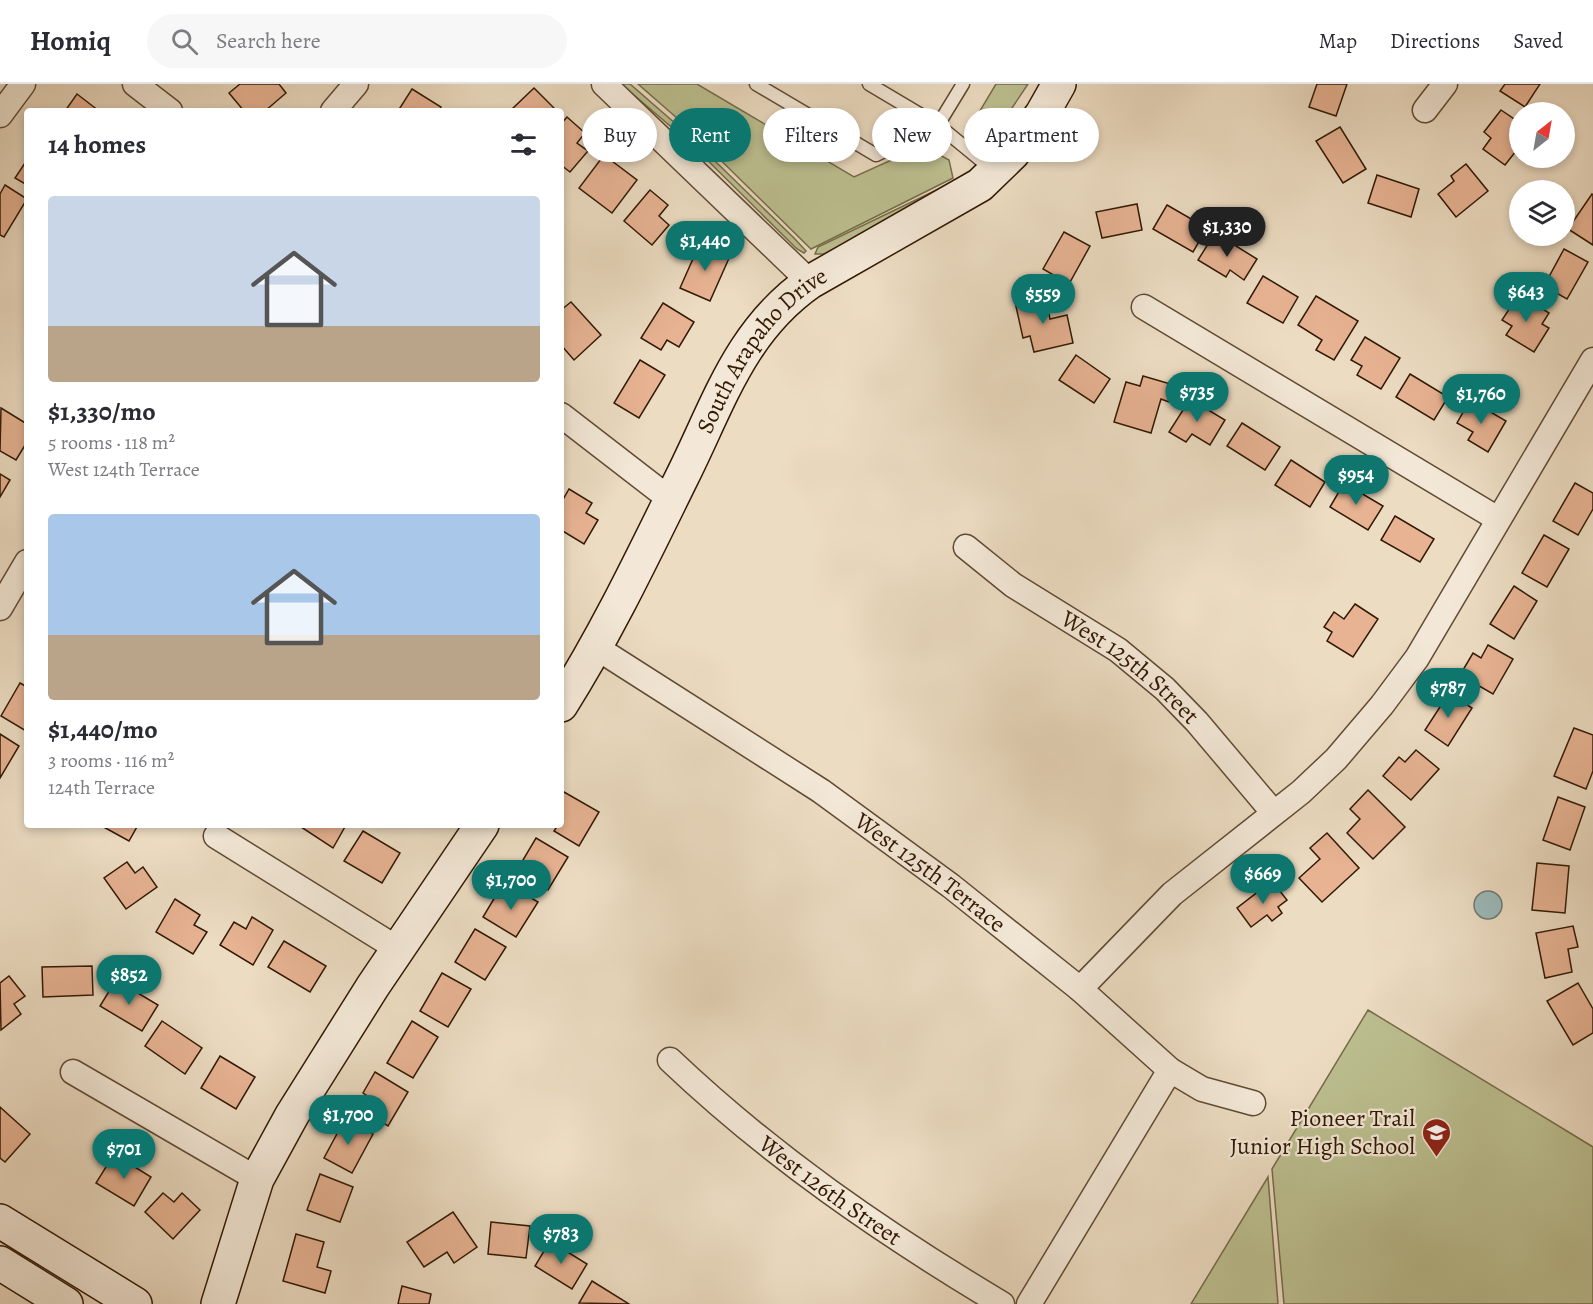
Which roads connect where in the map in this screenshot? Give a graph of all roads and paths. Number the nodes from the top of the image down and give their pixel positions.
1 (23, 84) edge
2 (135, 84) edge
3 (356, 84) edge
4 (604, 84) edge
5 (756, 84) edge
6 (869, 84) edge
7 (963, 84) edge
8 (1059, 84) edge
9 (1445, 84) edge
10 (166, 108) edge
11 (336, 108) edge
12 (909, 108) edge
13 (948, 108) edge
14 (1425, 110) dead end
15 (0, 116) edge
16 (952, 137) edge
17 (872, 153) edge
18 (995, 172) junction
19 (810, 282) junction
20 (1144, 307) dead end
21 (1593, 360) edge
22 (564, 417) edge
23 (671, 500) junction
24 (1498, 519) junction
25 (966, 547) dead end
26 (24, 567) edge
27 (0, 608) edge
28 (597, 648) junction
29 (564, 700) edge
30 (1273, 812) junction
31 (480, 828) edge
32 (216, 836) dead end
33 (398, 949) junction
34 (1080, 989) junction
35 (670, 1060) dead end
36 (1170, 1070) junction
37 (73, 1072) dead end
38 (1253, 1103) dead end
39 (257, 1179) junction
40 (0, 1221) edge
41 (0, 1263) edge
42 (66, 1304) edge
43 (135, 1304) edge
44 (218, 1304) edge
45 (1002, 1304) edge
46 (1029, 1304) edge

1 - 15 street
2 - 10 street
3 - 11 street
4 - 19 street
5 - 17 lane
6 - 12 lane
7 - 13 lane
8 - 18 street, South Arapaho Drive
9 - 14 street
16 - 18 lane
18 - 19 street, South Arapaho Drive
19 - 23 street, South Arapaho Drive
20 - 24 street
21 - 24 street
22 - 23 street
23 - 28 street, South Arapaho Drive
24 - 30 street
25 - 30 street, West 125th Street
26 - 27 street
28 - 29 street, South Arapaho Drive
28 - 34 street, West 125th Terrace
30 - 34 street
31 - 33 street
32 - 33 street
33 - 39 street
34 - 36 street, West 125th Terrace
35 - 45 street, West 126th Street
36 - 38 street, West 125th Terrace
36 - 46 street
37 - 39 street
39 - 44 street
40 - 43 street
41 - 42 street

